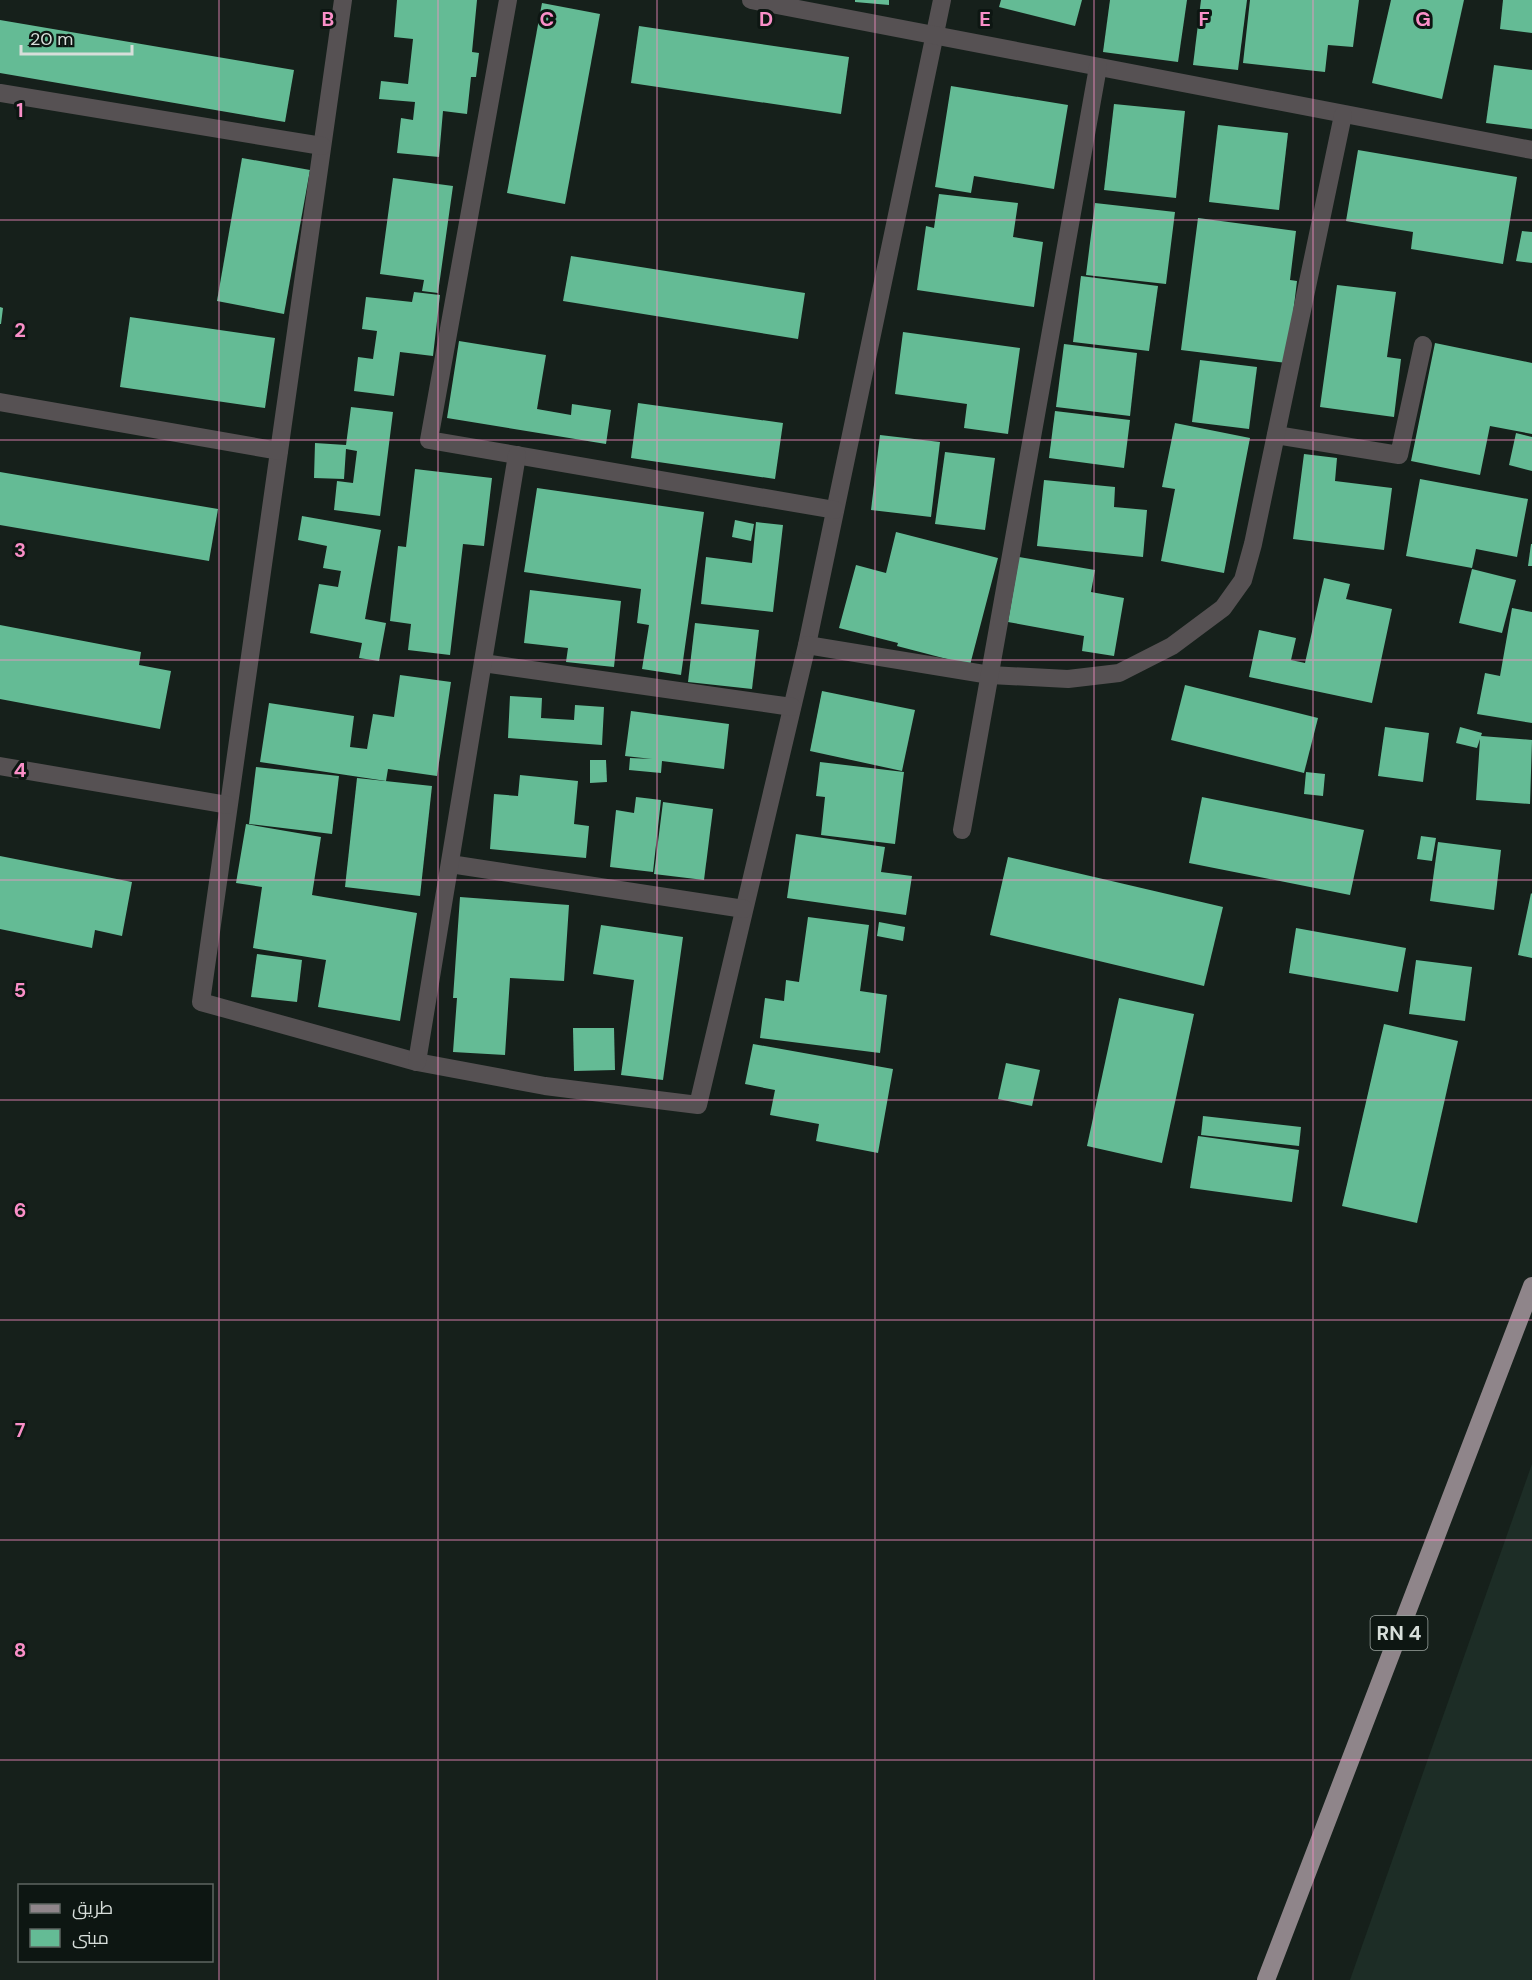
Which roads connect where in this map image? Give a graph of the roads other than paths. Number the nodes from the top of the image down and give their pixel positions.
1 (343, 0) edge
2 (508, 0) edge
3 (751, 0) edge
4 (942, 0) edge
5 (935, 36) junction
6 (1098, 68) junction
7 (0, 93) edge
8 (1343, 115) junction
9 (322, 146) junction
10 (1532, 150) edge
11 (1423, 345) dead end
12 (0, 402) edge
13 (1276, 435) junction
14 (279, 451) junction
15 (517, 455) junction
16 (835, 510) junction
17 (807, 645) junction
18 (483, 663) junction
19 (990, 675) junction
20 (792, 707) junction
21 (0, 766) edge
22 (228, 804) junction
23 (962, 830) dead end
24 (450, 864) junction
25 (744, 909) junction
26 (417, 1062) junction
27 (1532, 1286) edge
28 (1266, 1980) edge

1 - 9 street
2 - 15 street
3 - 5 street
4 - 5 street
5 - 6 street
5 - 16 street
6 - 8 street
6 - 19 street
7 - 9 street
8 - 10 street
8 - 13 street
9 - 14 street
11 - 13 street
12 - 14 street
13 - 19 street
14 - 22 street
15 - 16 street
15 - 18 street
16 - 17 street
17 - 19 street
17 - 20 street
18 - 20 street
18 - 24 street
19 - 23 street
20 - 25 street
21 - 22 street
22 - 26 street
24 - 25 street
24 - 26 street
25 - 26 street
27 - 28 main road, RN 4

